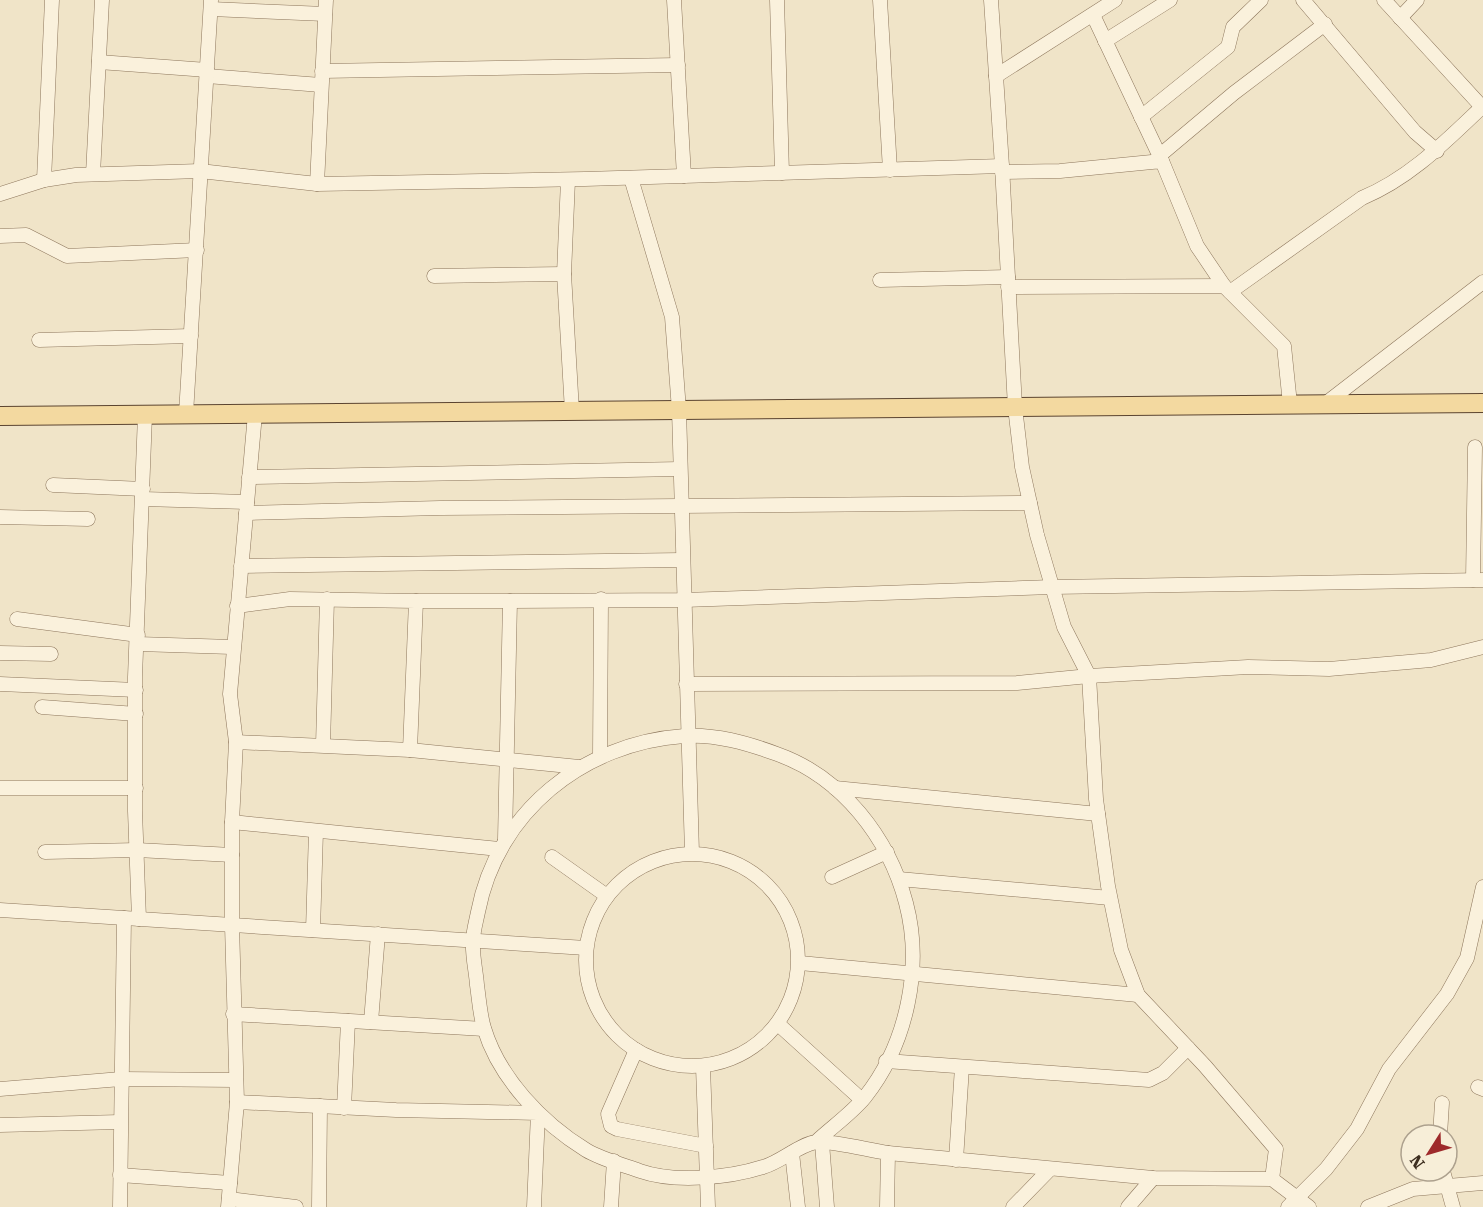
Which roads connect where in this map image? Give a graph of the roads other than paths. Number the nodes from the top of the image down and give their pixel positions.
1 (52, 0) edge
2 (102, 0) edge
3 (674, 0) edge
4 (777, 0) edge
5 (880, 0) edge
6 (991, 0) edge
7 (1115, 0) edge
8 (1170, 0) edge
9 (1261, 0) edge
10 (1303, 0) edge
11 (1384, 0) edge
12 (1417, 0) edge
13 (211, 4) edge
14 (325, 7) edge
15 (1093, 15) junction
16 (1401, 18) junction
17 (1325, 24) junction
18 (1105, 41) junction
19 (99, 62) junction
20 (678, 65) junction
21 (207, 73) junction
22 (996, 76) junction
23 (321, 78) junction
24 (1483, 107) edge
25 (1141, 117) junction
26 (1437, 151) junction
27 (1160, 158) junction
28 (1002, 169) junction
29 (890, 170) junction
30 (200, 171) junction
31 (782, 173) junction
32 (93, 174) junction
33 (684, 176) junction
34 (632, 178) junction
35 (44, 180) junction
36 (568, 180) junction
37 (317, 184) junction
38 (0, 194) edge
39 (0, 236) edge
40 (197, 250) junction
41 (564, 274) junction
42 (434, 276) dead end
43 (880, 280) dead end
44 (1008, 282) junction
45 (1483, 282) edge
46 (1227, 289) junction
47 (191, 336) junction
48 (39, 340) dead end
49 (1483, 403) edge
50 (1290, 404) junction
51 (1325, 404) junction
52 (1015, 407) junction
53 (679, 410) junction
54 (572, 411) junction
55 (186, 414) junction
56 (255, 414) junction
57 (145, 415) junction
58 (0, 416) edge
59 (1474, 447) dead end
60 (680, 469) junction
61 (249, 477) junction
62 (53, 485) dead end
63 (143, 494) junction
64 (1030, 503) junction
65 (681, 505) junction
66 (247, 508) junction
67 (0, 517) edge
68 (88, 519) dead end
69 (682, 560) junction
70 (241, 566) junction
71 (1478, 580) edge
72 (1052, 587) junction
73 (327, 599) junction
74 (601, 599) junction
75 (684, 600) junction
76 (416, 601) junction
77 (510, 601) junction
78 (237, 606) junction
79 (17, 619) dead end
80 (138, 640) junction
81 (232, 647) junction
82 (1483, 647) edge
83 (0, 653) edge
84 (51, 654) dead end
85 (1089, 676) junction
86 (0, 684) edge
87 (686, 684) junction
88 (136, 690) junction
89 (42, 707) dead end
90 (136, 714) junction
91 (688, 736) junction
92 (237, 742) junction
93 (323, 745) junction
94 (410, 750) junction
95 (600, 756) junction
96 (506, 758) junction
97 (579, 766) junction
98 (0, 788) edge
99 (136, 788) junction
100 (835, 788) junction
101 (1098, 814) junction
102 (232, 822) junction
103 (316, 831) junction
104 (502, 844) junction
105 (137, 850) junction
106 (45, 852) dead end
107 (886, 852) junction
108 (692, 853) junction
109 (232, 855) junction
110 (552, 857) dead end
111 (832, 877) dead end
112 (899, 879) junction
113 (1483, 887) edge
114 (607, 896) junction
115 (1110, 898) junction
116 (0, 910) edge
117 (124, 918) junction
118 (139, 919) junction
119 (231, 925) junction
120 (313, 930) junction
121 (378, 934) junction
122 (473, 940) junction
123 (586, 948) junction
124 (800, 963) junction
125 (914, 974) junction
126 (1138, 995) junction
127 (233, 1014) junction
128 (348, 1020) junction
129 (371, 1022) junction
130 (778, 1024) junction
131 (484, 1029) junction
132 (1188, 1048) junction
133 (636, 1050) junction
134 (886, 1061) junction
135 (963, 1066) junction
136 (703, 1067) junction
137 (121, 1079) junction
138 (236, 1080) junction
139 (0, 1089) edge
140 (862, 1100) junction
141 (237, 1102) junction
142 (1442, 1103) dead end
143 (320, 1106) junction
144 (344, 1108) junction
145 (538, 1113) junction
146 (120, 1122) junction
147 (1441, 1123) edge
148 (0, 1125) edge
149 (819, 1142) junction
150 (706, 1146) junction
151 (792, 1153) junction
152 (888, 1153) junction
153 (956, 1160) junction
154 (614, 1161) junction
155 (1049, 1170) junction
156 (120, 1175) junction
157 (707, 1178) junction
158 (1153, 1178) junction
159 (1272, 1179) junction
160 (230, 1183) junction
161 (1446, 1183) edge
162 (1483, 1183) edge
163 (1447, 1186) junction
164 (1293, 1202) edge
165 (228, 1203) edge
166 (120, 1207) edge
167 (296, 1207) edge
168 (319, 1207) edge
169 (534, 1207) edge
170 (611, 1207) edge
171 (708, 1207) edge
172 (798, 1207) edge
173 (827, 1207) edge
174 (888, 1207) edge
175 (1013, 1207) edge
176 (1128, 1207) edge
177 (1309, 1207) edge
178 (1368, 1207) edge
179 (1453, 1207) edge

1 - 35 street
2 - 19 street
3 - 20 street
4 - 31 street
5 - 29 street
6 - 22 street
7 - 15 street
8 - 18 street
9 - 25 street
10 - 17 street
11 - 16 street
12 - 16 street
13 - 14 street
13 - 21 street
14 - 23 street
15 - 18 street
15 - 22 street
16 - 24 street
17 - 26 street
17 - 27 street
18 - 25 street
19 - 21 street
19 - 32 street
20 - 23 street
20 - 33 street
21 - 23 street
21 - 30 street
22 - 28 street
23 - 37 street
24 - 26 street
25 - 27 street
26 - 46 street
27 - 28 street
27 - 46 street
28 - 29 street
28 - 44 street
29 - 31 street
30 - 32 street
30 - 37 street
30 - 40 street
31 - 33 street
32 - 35 street
33 - 34 street
34 - 36 street
34 - 53 street
35 - 38 street
36 - 37 street
36 - 41 street
39 - 40 street
40 - 47 street
41 - 42 street
41 - 54 street
43 - 44 street
44 - 46 street
44 - 52 street
45 - 51 street
46 - 50 street
47 - 48 street
47 - 55 street
49 - 51 main road
50 - 51 main road
50 - 52 main road
52 - 53 main road
52 - 64 street
53 - 54 main road
53 - 60 street
54 - 56 main road
55 - 56 main road
55 - 57 main road
56 - 61 street
57 - 58 main road
57 - 63 street
59 - 71 street
60 - 61 street
60 - 65 street
61 - 66 street
62 - 63 street
63 - 66 street
63 - 80 street
64 - 65 street
64 - 72 street
65 - 66 street
65 - 69 street
66 - 70 street
67 - 68 street
69 - 70 street
69 - 75 street
70 - 78 street
71 - 72 street
72 - 75 street
72 - 85 street
73 - 76 street
73 - 78 street
73 - 93 street
74 - 75 street
74 - 77 street
74 - 95 street
75 - 87 street
76 - 77 street
76 - 94 street
77 - 96 street
78 - 81 street
79 - 80 street
80 - 81 street
80 - 88 street
81 - 92 street
82 - 85 street
83 - 84 street
85 - 87 street
85 - 101 street
86 - 88 street
87 - 91 street
88 - 90 street
89 - 90 street
90 - 99 street
91 - 95 street
91 - 100 street
91 - 108 street
92 - 93 street
92 - 102 street
93 - 94 street
94 - 96 street
95 - 97 street
96 - 97 street
96 - 104 street
97 - 104 street
98 - 99 street
99 - 105 street
100 - 101 street
100 - 107 street
101 - 115 street
102 - 103 street
102 - 109 street
103 - 104 street
103 - 120 street
104 - 122 street
105 - 106 street
105 - 109 street
105 - 118 street
107 - 111 street
107 - 112 street
108 - 114 street
108 - 124 street
109 - 119 street
110 - 114 street
112 - 115 street
112 - 125 street
113 - 164 street
114 - 123 street
115 - 126 street
116 - 117 street
117 - 118 street
117 - 137 street
118 - 119 street
119 - 120 street
119 - 127 street
120 - 121 street
121 - 122 street
121 - 129 street
122 - 123 street
122 - 131 street
123 - 133 street
124 - 125 street
124 - 130 street
125 - 126 street
125 - 134 street
126 - 132 street
127 - 128 street
127 - 138 street
128 - 129 street
128 - 144 street
129 - 131 street
130 - 136 street
130 - 140 street
131 - 145 street
132 - 135 street
132 - 159 street
133 - 136 street
133 - 150 street
134 - 135 street
134 - 140 street
135 - 153 street
136 - 150 street
137 - 138 street
137 - 139 street
137 - 146 street
138 - 141 street
140 - 149 street
141 - 143 street
141 - 160 street
142 - 147 street
143 - 144 street
143 - 168 street
144 - 145 street
145 - 154 street
145 - 169 street
146 - 148 street
146 - 156 street
149 - 151 street
149 - 152 street
149 - 173 street
150 - 157 street
151 - 157 street
151 - 172 street
152 - 153 street
152 - 174 street
153 - 155 street
154 - 157 street
154 - 170 street
155 - 158 street
155 - 175 street
156 - 160 street
156 - 166 street
157 - 171 street
158 - 159 street
158 - 176 street
159 - 164 street
160 - 165 street
161 - 163 street
162 - 163 street
163 - 178 street
163 - 179 street
164 - 177 street
165 - 167 street

